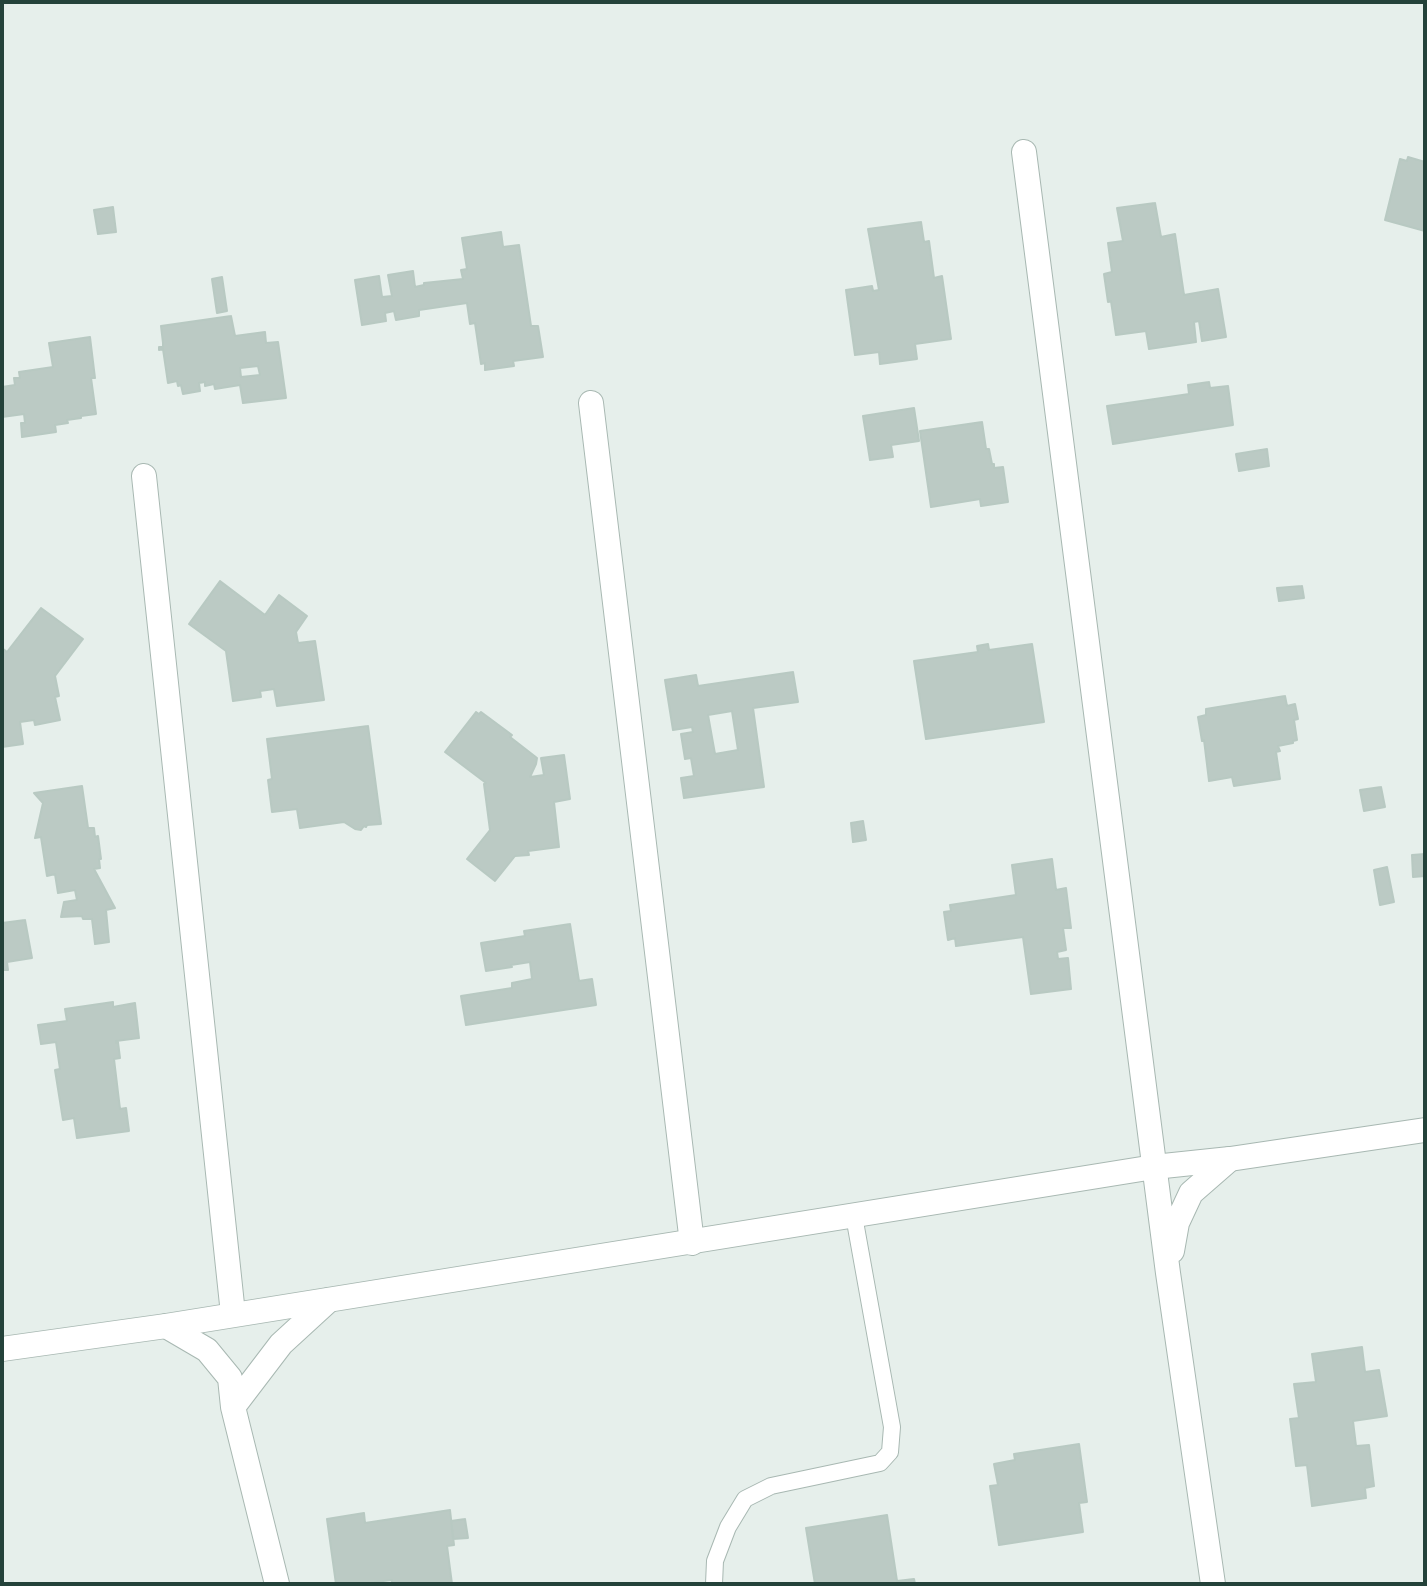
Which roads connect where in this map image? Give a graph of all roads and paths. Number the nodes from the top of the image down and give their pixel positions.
1 (1024, 152) dead end
2 (591, 403) dead end
3 (144, 476) dead end
4 (1425, 1130) edge
5 (1230, 1159) junction
6 (1154, 1167) junction
7 (854, 1216) junction
8 (692, 1243) junction
9 (1168, 1273) junction
10 (329, 1300) junction
11 (233, 1314) junction
12 (166, 1326) junction
13 (2, 1349) edge
14 (233, 1407) junction
15 (277, 1584) edge
16 (714, 1584) edge
17 (1213, 1584) edge

1 - 6 street
2 - 8 street
3 - 11 street
4 - 5 street
5 - 6 street
5 - 9 street
6 - 7 street
6 - 9 street
7 - 8 street
7 - 16 lane
8 - 10 street
9 - 17 street
10 - 11 street
10 - 14 street
11 - 12 street
12 - 13 street
12 - 14 street
14 - 15 street

